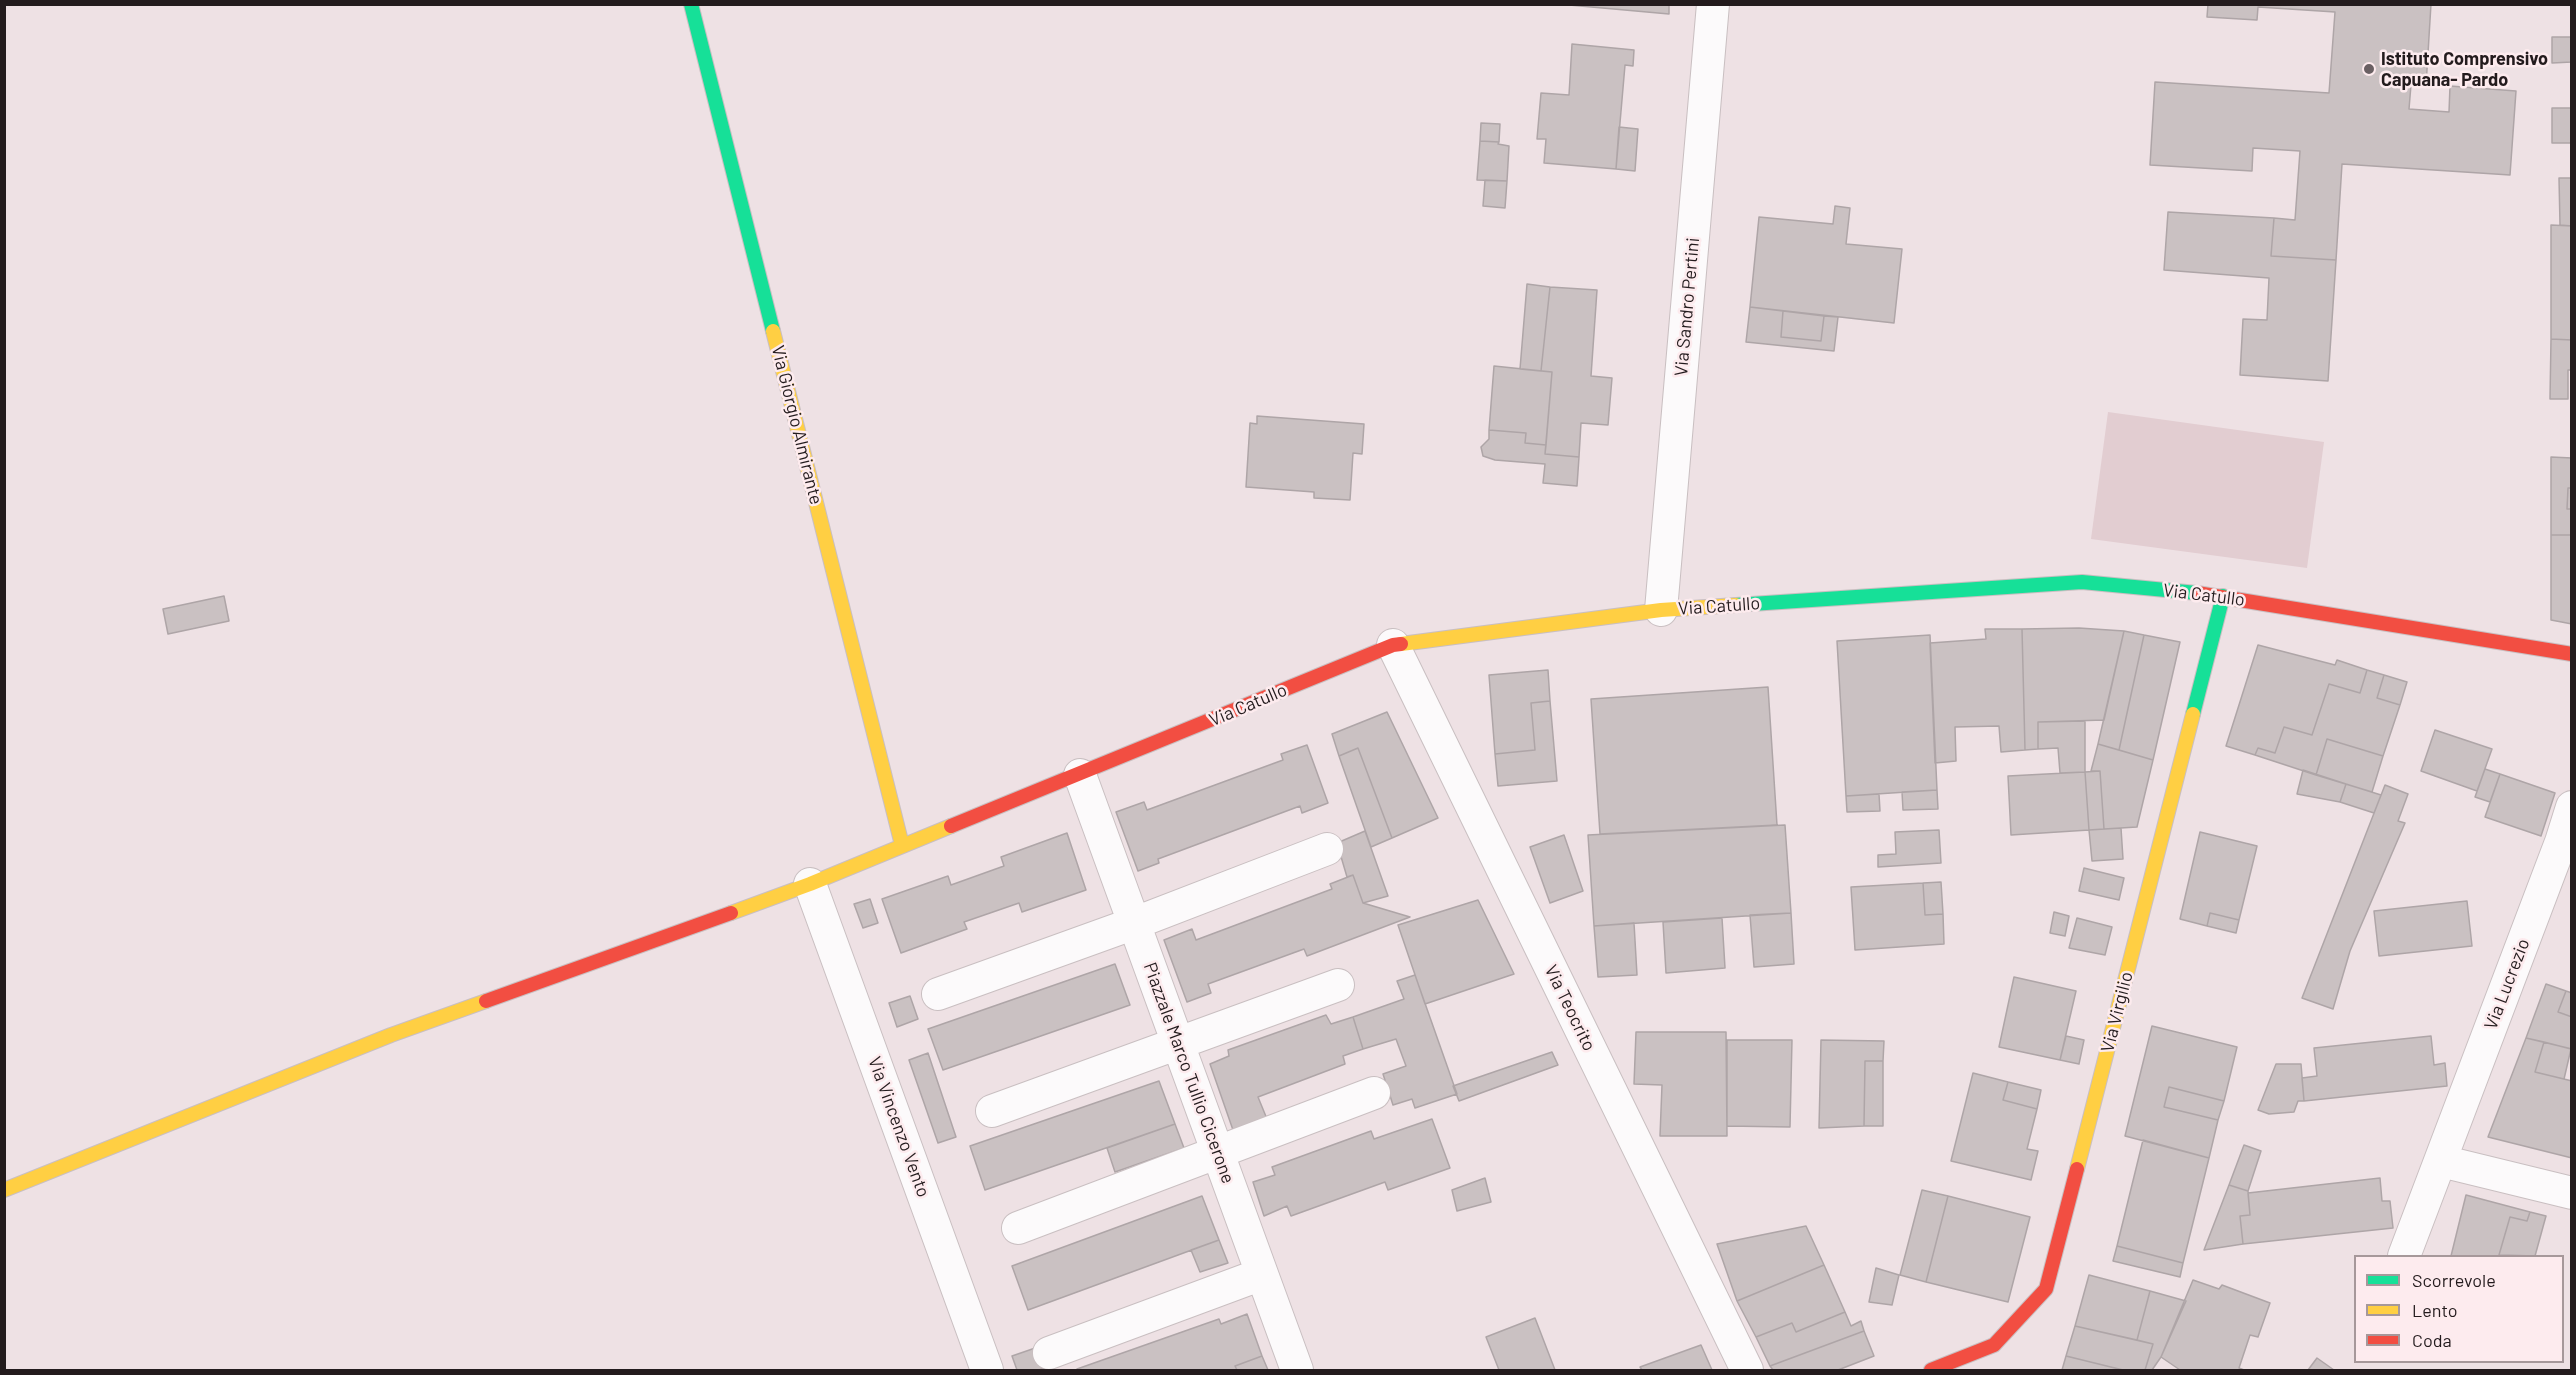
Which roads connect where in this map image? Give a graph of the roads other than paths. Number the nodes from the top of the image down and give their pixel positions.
1 (691, 4) edge
2 (1713, 4) edge
3 (2223, 596) junction
4 (1661, 610) junction
5 (1393, 645) junction
6 (2571, 654) edge
7 (1080, 775) junction
8 (2571, 807) edge
9 (902, 845) junction
10 (1327, 849) dead end
11 (810, 884) junction
12 (1135, 923) junction
13 (1338, 986) dead end
14 (938, 994) dead end
15 (1178, 1044) junction
16 (1374, 1093) dead end
17 (992, 1111) dead end
18 (1218, 1152) junction
19 (2441, 1161) junction
20 (4, 1190) edge
21 (2571, 1192) edge
22 (1018, 1228) dead end
23 (2405, 1255) edge
24 (1262, 1274) junction
25 (1049, 1353) dead end
26 (1971, 1364) edge
27 (987, 1371) edge
28 (1297, 1371) edge
29 (1747, 1371) edge
30 (1931, 1371) edge

1 - 9 street, Via Giorgio Almirante
2 - 4 street, Via Sandro Pertini
3 - 4 street, Via Catullo
3 - 6 street, Via Catullo
3 - 26 street, Via Virgilio
4 - 5 street, Via Catullo
5 - 7 street, Via Catullo
5 - 29 street, Via Teocrito
7 - 9 street, Via Catullo
7 - 12 street, Piazzale Marco Tullio Cicerone
8 - 19 street, Via Lucrezio
9 - 11 street, Via Catullo
10 - 12 street
11 - 20 street, Via Catullo
11 - 27 street, Via Vincenzo Vento
12 - 14 street
12 - 15 street, Piazzale Marco Tullio Cicerone
13 - 15 street
15 - 17 street
15 - 18 street, Piazzale Marco Tullio Cicerone
16 - 18 street
18 - 22 street
18 - 24 street, Piazzale Marco Tullio Cicerone
19 - 21 street
19 - 23 street, Via Lucrezio
24 - 25 street
24 - 28 street, Piazzale Marco Tullio Cicerone
26 - 30 street, Via Virgilio

